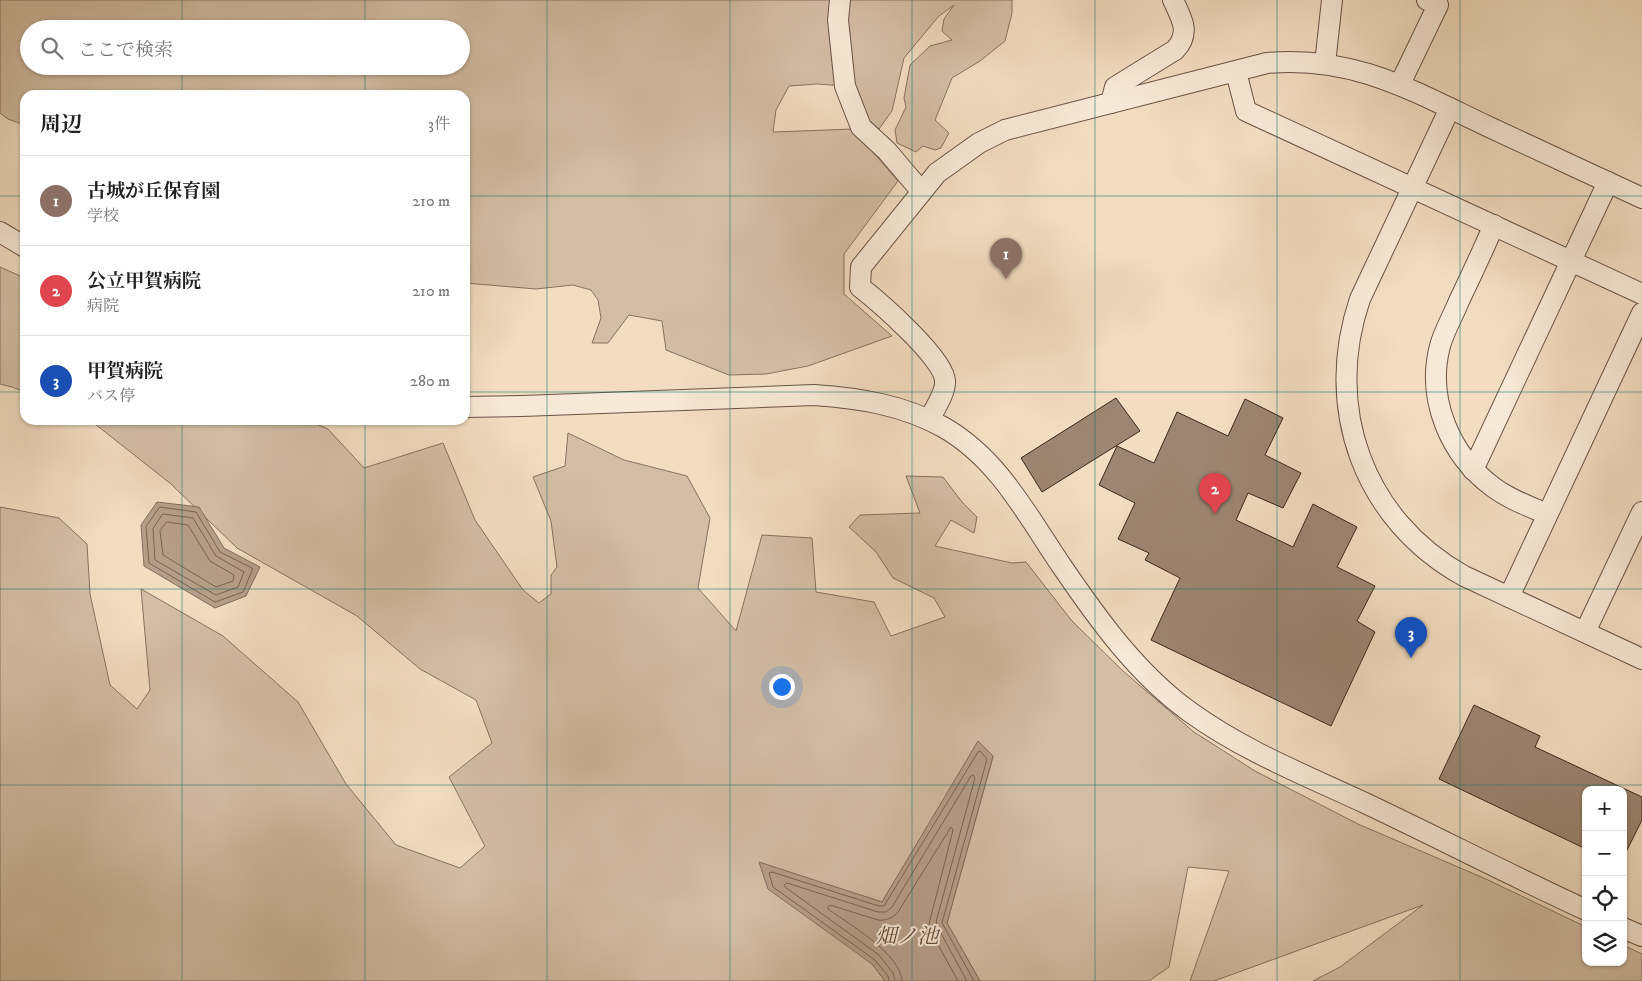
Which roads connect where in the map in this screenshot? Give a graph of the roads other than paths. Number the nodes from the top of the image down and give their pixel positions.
1 (840, 0) edge
2 (1173, 0) edge
3 (1332, 0) edge
4 (1427, 0) edge
5 (1326, 64) junction
6 (1236, 72) junction
7 (1400, 84) junction
8 (1111, 103) junction
9 (1450, 108) junction
10 (1608, 182) junction
11 (1413, 188) junction
12 (921, 191) junction
13 (1642, 198) edge
14 (1494, 225) junction
15 (0, 232) edge
16 (20, 244) edge
17 (1571, 261) junction
18 (1642, 294) edge
19 (1642, 313) edge
20 (470, 407) edge
21 (929, 420) junction
22 (1473, 470) junction
23 (1642, 512) edge
24 (1547, 514) junction
25 (1509, 597) junction
26 (1585, 632) junction
27 (1642, 659) edge
28 (1582, 908) edge
29 (1627, 930) edge
30 (1642, 936) edge

1 - 12 street
2 - 8 street
3 - 5 street
4 - 7 street
5 - 6 street
5 - 7 street
6 - 8 street
6 - 11 street
7 - 9 street
8 - 12 street
9 - 10 street
9 - 11 street
10 - 13 street
10 - 17 street
11 - 14 street
11 - 25 street
12 - 21 street
14 - 17 street
14 - 22 street
15 - 16 street
17 - 18 street
17 - 22 street
19 - 24 street
20 - 21 street
21 - 28 street
22 - 24 street
23 - 26 street
24 - 25 street
25 - 26 street
26 - 27 street
29 - 30 street

